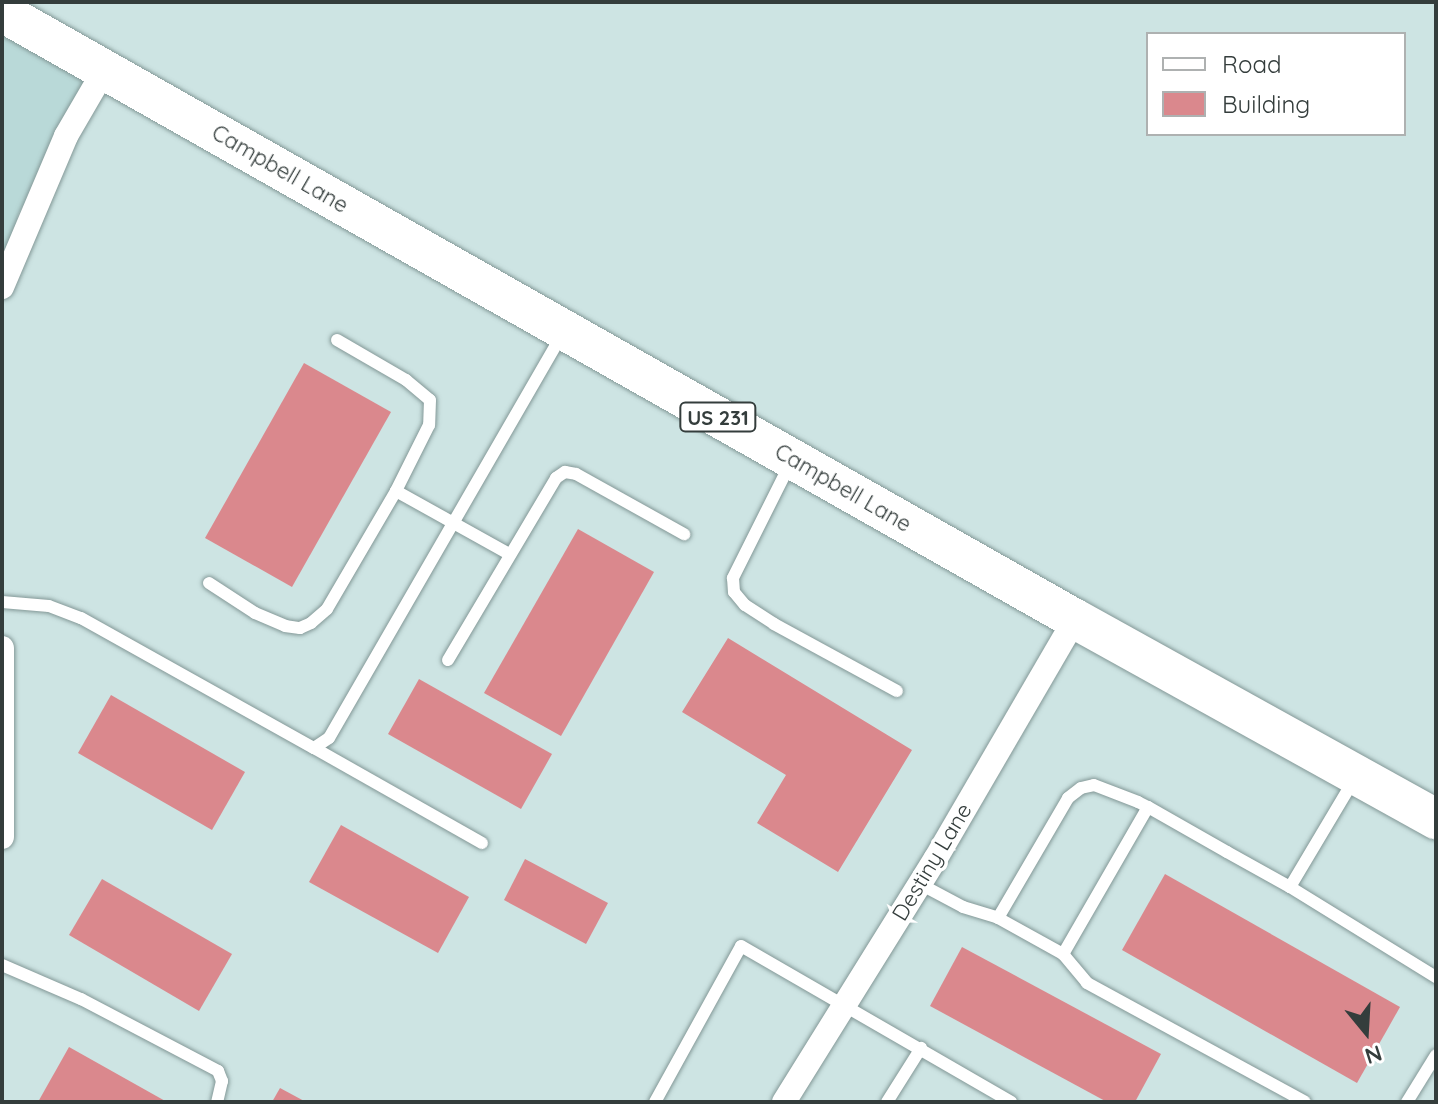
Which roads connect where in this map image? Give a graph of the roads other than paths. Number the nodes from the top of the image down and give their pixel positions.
1 (2, 12) edge
2 (105, 69) junction
3 (2, 287) edge
4 (564, 330) junction
5 (337, 340) dead end
6 (792, 459) junction
7 (396, 491) junction
8 (455, 524) junction
9 (684, 534) dead end
10 (509, 554) junction
11 (209, 583) dead end
12 (2, 602) edge
13 (1075, 619) junction
14 (448, 660) dead end
15 (3, 661) edge
16 (897, 691) dead end
17 (314, 748) junction
18 (1357, 775) junction
19 (1148, 807) junction
20 (1436, 819) edge
21 (2, 837) edge
22 (482, 843) dead end
23 (920, 884) junction
24 (1290, 887) junction
25 (998, 918) junction
26 (1063, 954) junction
27 (2, 965) edge
28 (1436, 977) edge
29 (843, 1006) junction
30 (921, 1048) junction
31 (1436, 1055) edge
32 (217, 1102) edge
33 (655, 1102) edge
34 (784, 1102) edge
35 (887, 1102) edge
36 (1011, 1102) edge
37 (1305, 1102) edge
38 (1407, 1102) edge

1 - 2 main road, Campbell Lane / US 231
2 - 3 street
2 - 4 main road, Campbell Lane / US 231
4 - 6 main road, Campbell Lane / US 231
4 - 8 lane
5 - 7 lane
6 - 13 main road, Campbell Lane / US 231
6 - 16 lane
7 - 8 lane
7 - 11 lane
8 - 10 lane
8 - 17 lane
9 - 10 lane
10 - 14 lane
12 - 17 lane
13 - 18 main road, Campbell Lane / US 231
13 - 23 street, Destiny Lane
15 - 21 street
17 - 22 lane
18 - 20 main road, Campbell Lane / US 231
18 - 24 lane
19 - 24 lane
19 - 25 lane
19 - 26 lane
23 - 25 lane
23 - 29 street, Destiny Lane
24 - 28 lane
25 - 26 lane
26 - 37 lane
27 - 32 lane
29 - 30 lane
29 - 33 lane
29 - 34 street, Destiny Lane
30 - 35 lane
30 - 36 lane
31 - 38 lane

